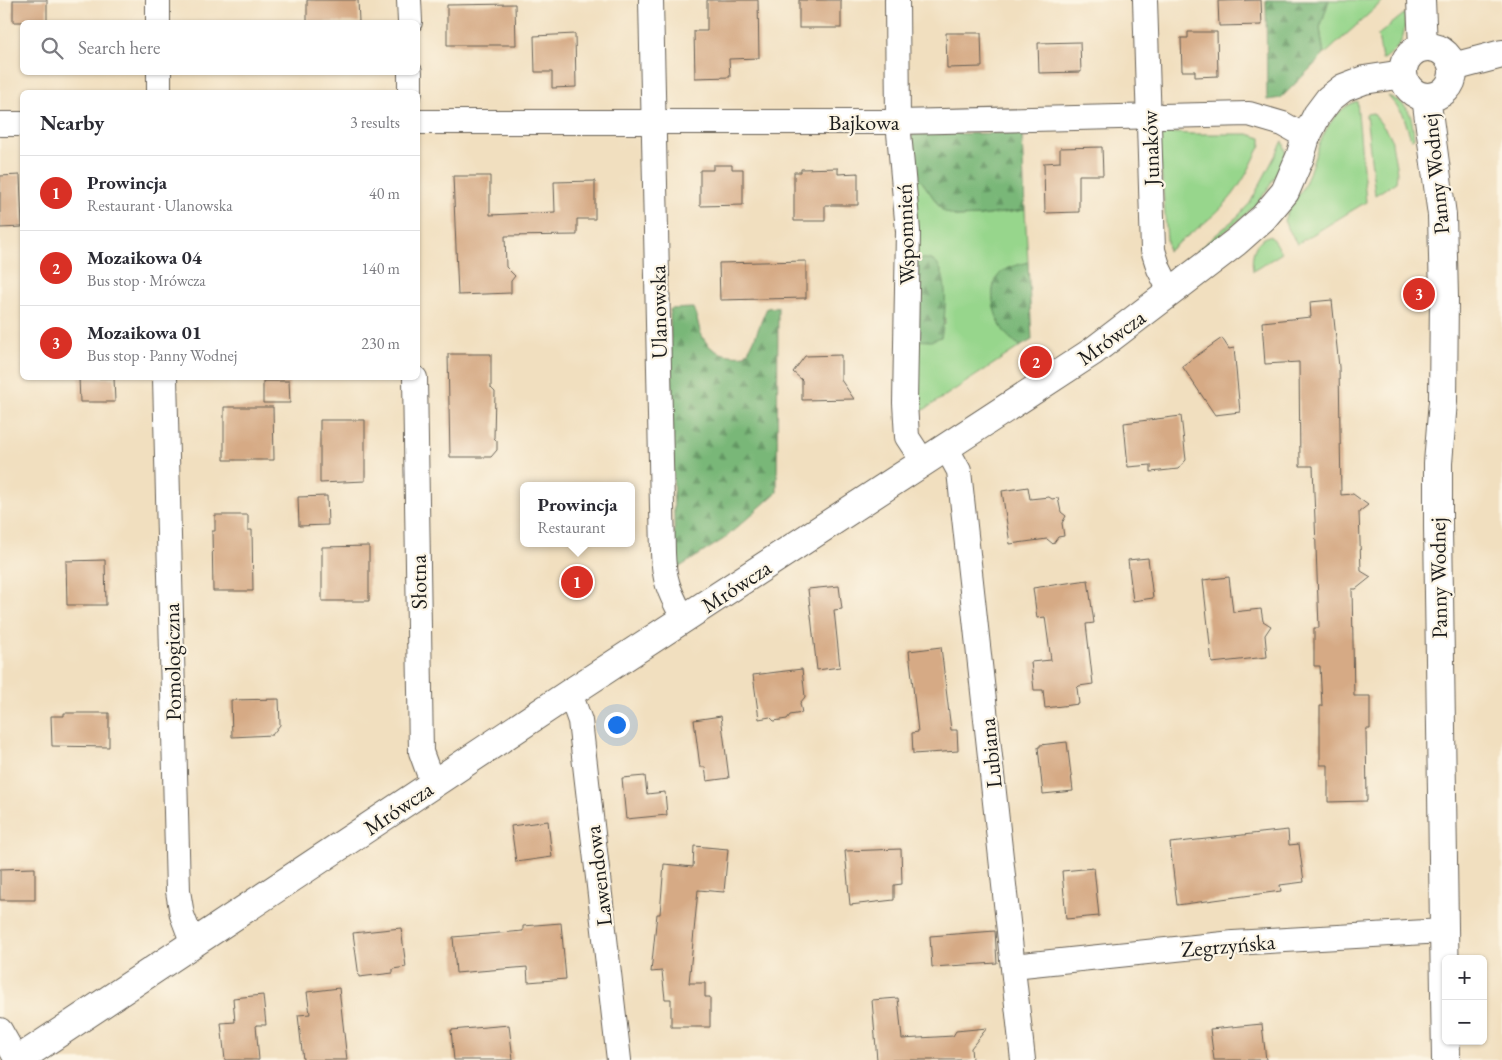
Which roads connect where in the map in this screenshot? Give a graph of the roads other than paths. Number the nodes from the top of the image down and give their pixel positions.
1 (158, 0) edge
2 (409, 0) edge
3 (652, 0) edge
4 (897, 0) edge
5 (1145, 0) edge
6 (1421, 0) edge
7 (158, 20) edge
8 (410, 20) edge
9 (1423, 47) junction
10 (1502, 54) edge
11 (1453, 67) junction
12 (1403, 74) junction
13 (158, 75) edge
14 (410, 75) edge
15 (159, 90) edge
16 (410, 90) edge
17 (1426, 97) junction
18 (1149, 116) junction
19 (420, 122) edge
20 (898, 122) junction
21 (654, 123) junction
22 (0, 124) edge
23 (20, 124) edge
24 (1306, 137) junction
25 (1171, 293) junction
26 (165, 380) edge
27 (415, 380) edge
28 (947, 449) junction
29 (924, 464) junction
30 (684, 620) junction
31 (570, 693) junction
32 (433, 784) junction
33 (1443, 931) junction
34 (193, 944) junction
35 (1013, 966) junction
36 (0, 1030) edge
37 (18, 1060) edge
38 (619, 1060) edge
39 (1023, 1060) edge
40 (1446, 1060) edge

1 - 7 street
2 - 8 street
3 - 21 street, Ulanowska
4 - 20 street, Wspomnień
5 - 18 street, Junaków
6 - 9 street
9 - 11 street
9 - 12 street
10 - 11 street
11 - 17 street
12 - 17 street
12 - 24 street, Mrówcza
13 - 15 street
14 - 16 street
17 - 33 street, Panny Wodnej
18 - 20 street, Bajkowa
18 - 24 street, Bajkowa
18 - 25 street, Junaków
19 - 21 street, Bajkowa
20 - 21 street, Bajkowa
20 - 29 street, Wspomnień
21 - 30 street, Ulanowska
22 - 23 street
24 - 25 street, Mrówcza
25 - 28 street, Mrówcza
26 - 34 street, Pomologiczna
27 - 32 street, Słotna
28 - 29 street, Mrówcza
28 - 35 street, Lubiana
29 - 30 street, Mrówcza
30 - 31 street, Mrówcza
31 - 32 street, Mrówcza
31 - 38 street, Lawendowa
32 - 34 street, Mrówcza
33 - 35 street, Zegrzyńska
33 - 40 street, Panny Wodnej
34 - 37 street, Mrówcza
35 - 39 street, Lubiana
36 - 37 street

